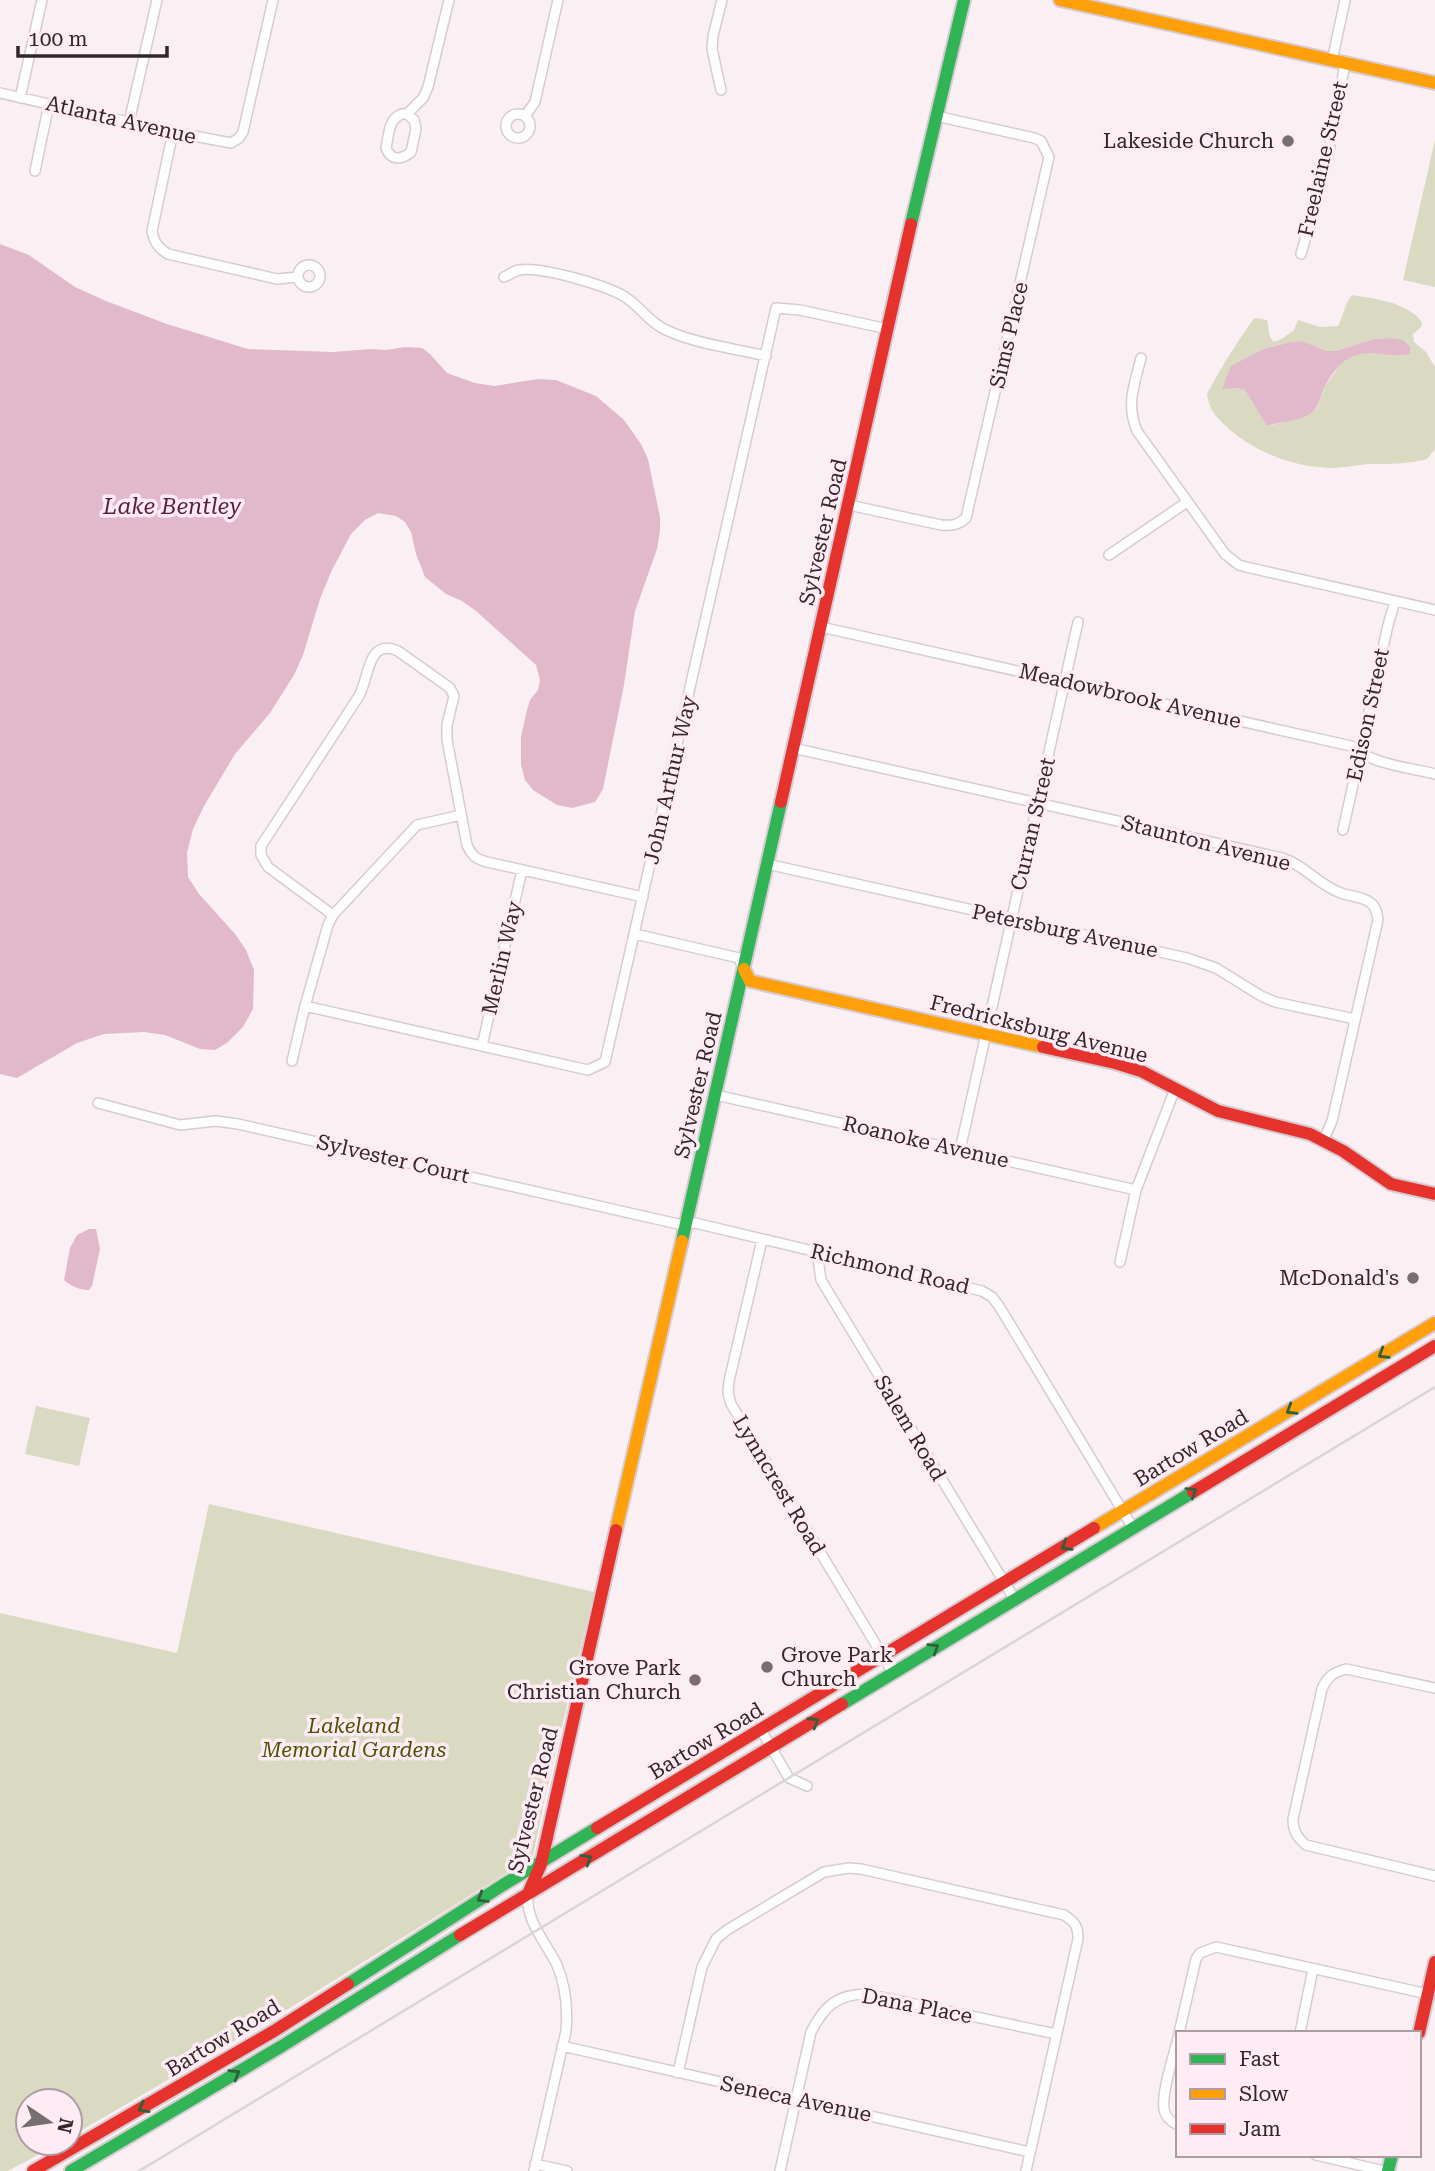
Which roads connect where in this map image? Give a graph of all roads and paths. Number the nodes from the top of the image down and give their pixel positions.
1 (42, 0) edge
2 (157, 0) edge
3 (273, 0) edge
4 (449, 0) edge
5 (558, 0) edge
6 (722, 0) edge
7 (964, 0) edge
8 (1060, 0) edge
9 (1345, 0) edge
10 (1338, 62) junction
11 (1435, 83) edge
12 (721, 90) dead end
13 (0, 93) edge
14 (20, 98) junction
15 (49, 104) junction
16 (407, 114) junction
17 (525, 116) dead end
18 (936, 116) junction
19 (129, 122) junction
20 (173, 132) junction
21 (35, 171) dead end
22 (1301, 254) dead end
23 (504, 276) dead end
24 (298, 277) dead end
25 (888, 329) junction
26 (766, 355) junction
27 (1141, 358) dead end
28 (1187, 502) junction
29 (849, 505) junction
30 (1109, 555) dead end
31 (1395, 601) junction
32 (1435, 610) edge
33 (1078, 622) dead end
34 (821, 627) junction
35 (1065, 682) junction
36 (793, 748) junction
37 (1360, 754) junction
38 (1435, 774) edge
39 (1038, 803) junction
40 (461, 815) junction
41 (1343, 830) dead end
42 (767, 864) junction
43 (522, 870) junction
44 (643, 897) junction
45 (333, 915) junction
46 (1012, 919) junction
47 (635, 934) junction
48 (744, 969) junction
49 (305, 1006) junction
50 (1355, 1019) junction
51 (986, 1034) junction
52 (482, 1046) junction
53 (292, 1061) dead end
54 (1174, 1089) junction
55 (716, 1095) junction
56 (98, 1103) dead end
57 (1324, 1139) junction
58 (960, 1150) junction
59 (1136, 1191) junction
60 (1435, 1194) edge
61 (687, 1224) junction
62 (762, 1240) junction
63 (817, 1252) junction
64 (1120, 1262) dead end
65 (1435, 1323) edge
66 (1435, 1346) edge
67 (1124, 1511) junction
68 (1133, 1528) junction
69 (1004, 1584) junction
70 (1015, 1600) junction
71 (882, 1658) junction
72 (893, 1673) junction
73 (1435, 1688) edge
74 (761, 1730) junction
75 (771, 1747) junction
76 (807, 1786) dead end
77 (541, 1864) junction
78 (1435, 1876) edge
79 (528, 1894) junction
80 (1435, 1962) edge
81 (1313, 1969) junction
82 (1428, 1994) junction
83 (1179, 2031) edge
84 (1300, 2031) edge
85 (1419, 2031) edge
86 (1056, 2034) junction
87 (562, 2046) junction
88 (1176, 2047) edge
89 (678, 2073) junction
90 (796, 2100) junction
91 (1174, 2122) edge
92 (1030, 2152) junction
93 (1325, 2157) edge
94 (535, 2168) edge
95 (33, 2171) edge
96 (71, 2171) edge
97 (567, 2171) edge
98 (780, 2171) edge
99 (1026, 2171) edge
100 (1386, 2171) edge

1 - 14 street
2 - 19 street
3 - 20 street, Atlanta Avenue
4 - 16 street
5 - 17 street
6 - 12 street
7 - 18 main road, Sylvester Road
8 - 10 main road
9 - 10 street, Freelaine Street
10 - 11 main road
10 - 22 street, Freelaine Street
13 - 14 street, Atlanta Avenue
14 - 15 street, Atlanta Avenue
15 - 19 street, Atlanta Avenue
15 - 21 street
16 - 16 street
18 - 25 main road, Sylvester Road
18 - 29 street, Sims Place
19 - 20 street, Atlanta Avenue
20 - 24 street
23 - 26 street
25 - 26 street, John Arthur Way
25 - 29 main road, Sylvester Road
26 - 44 street, John Arthur Way
27 - 28 street
28 - 30 street
28 - 31 street
29 - 34 main road, Sylvester Road
31 - 32 street
31 - 37 street, Edison Street
33 - 35 street, Curran Street
34 - 35 street, Meadowbrook Avenue
34 - 36 main road, Sylvester Road
35 - 37 street, Meadowbrook Avenue
35 - 39 street, Curran Street
36 - 39 street, Staunton Avenue
36 - 42 main road, Sylvester Road
37 - 38 street, Meadowbrook Avenue
37 - 41 street, Edison Street
39 - 46 street, Curran Street
39 - 50 street, Staunton Avenue
40 - 43 street
40 - 45 street
40 - 45 street
42 - 46 street, Petersburg Avenue
42 - 48 main road, Sylvester Road
43 - 44 street
43 - 52 street, Merlin Way
44 - 47 street, John Arthur Way
45 - 49 street
46 - 50 street, Petersburg Avenue
46 - 51 street, Curran Street
47 - 48 street
47 - 52 street, John Arthur Way
48 - 51 main road, Fredricksburg Avenue
48 - 55 main road, Sylvester Road
49 - 52 street, John Arthur Way
49 - 53 street
50 - 57 street, Staunton Avenue
51 - 54 main road, Fredricksburg Avenue
51 - 58 street, Curran Street
54 - 57 main road, Fredricksburg Avenue
54 - 59 street
55 - 58 street, Roanoke Avenue
55 - 61 main road, Sylvester Road
56 - 61 street, Sylvester Court
57 - 60 main road, Fredricksburg Avenue
58 - 59 street, Roanoke Avenue
59 - 64 street
61 - 62 street, Richmond Road
61 - 77 main road, Sylvester Road
62 - 63 street, Richmond Road
62 - 71 street, Lynncrest Road
63 - 67 street, Richmond Road
63 - 69 street, Salem Road
65 -> 67 main road, Bartow Road
68 -> 66 main road, Bartow Road
67 - 68 street, Richmond Road
67 -> 69 main road, Bartow Road
68 - 70 main road, Bartow Road
69 - 70 street, Salem Road
69 - 71 main road, Bartow Road
72 -> 70 main road, Bartow Road
71 - 72 street, Lynncrest Road
71 - 74 main road, Bartow Road
75 -> 72 main road, Bartow Road
73 - 78 street
74 - 75 street
74 - 77 main road, Bartow Road
75 - 76 street
79 -> 75 main road, Bartow Road
77 - 79 main road, Sylvester Road
77 -> 95 main road, Bartow Road
79 - 87 street, Sylvester Road
96 -> 79 main road, Bartow Road
80 - 82 main road
81 - 82 street
81 - 83 street
81 - 84 street
82 - 85 main road
86 - 89 street
86 - 90 street, Dana Place
86 - 92 street
87 - 89 street, Seneca Avenue
87 - 94 street, Sylvester Road
88 - 91 street
89 - 90 street, Seneca Avenue
90 - 92 street, Seneca Avenue
90 - 98 street, Dana Place
92 - 99 street
93 - 100 street
94 - 97 street

